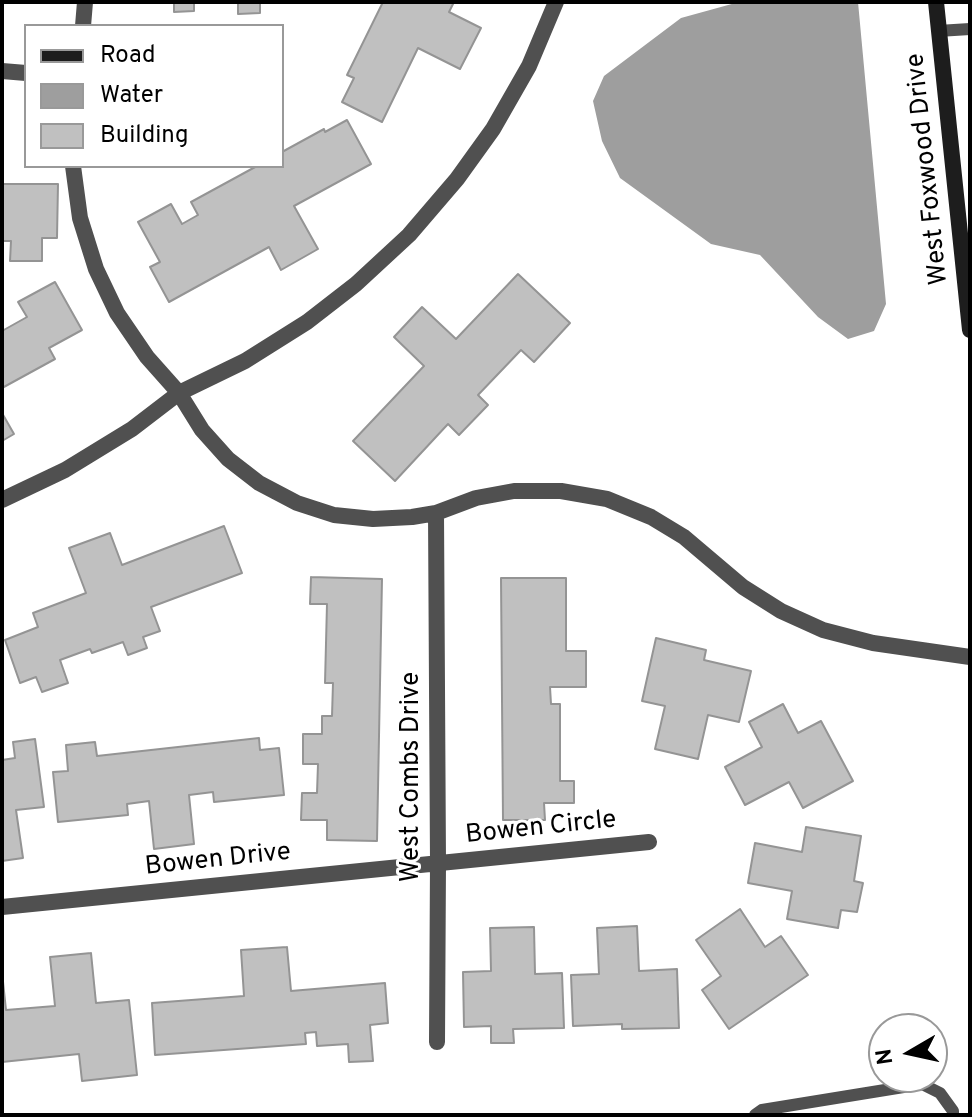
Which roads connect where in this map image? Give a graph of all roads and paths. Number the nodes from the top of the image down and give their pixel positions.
1 (85, 2) edge
2 (556, 2) edge
3 (936, 2) edge
4 (83, 24) edge
5 (970, 29) edge
6 (938, 31) junction
7 (2, 71) edge
8 (24, 73) edge
9 (73, 168) edge
10 (970, 330) edge
11 (179, 393) junction
12 (2, 500) edge
13 (436, 513) junction
14 (970, 657) edge
15 (649, 842) dead end
16 (438, 863) junction
17 (2, 907) edge
18 (437, 1042) dead end
19 (755, 1115) edge
20 (953, 1115) edge

1 - 4 street
2 - 11 street
3 - 6 main road, West Foxwood Drive
5 - 6 lane
6 - 10 main road, West Foxwood Drive
7 - 8 street
9 - 11 street
11 - 12 street
11 - 13 street
13 - 14 street
13 - 16 street, West Combs Drive
15 - 16 street, Bowen Circle
16 - 17 street, Bowen Drive
16 - 18 street, West Combs Drive
19 - 20 lane

